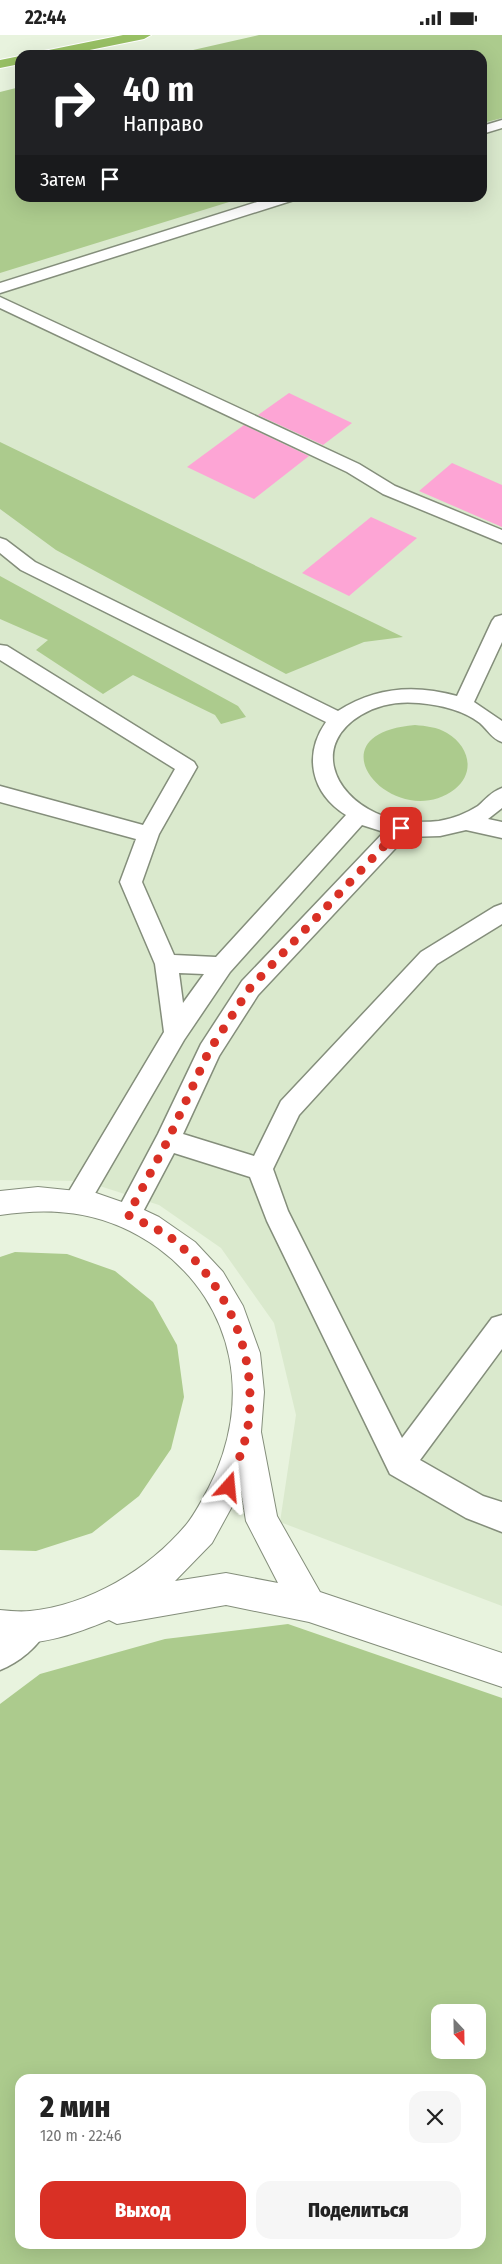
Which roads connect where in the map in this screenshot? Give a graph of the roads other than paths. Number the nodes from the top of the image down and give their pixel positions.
1 (144, 35) edge
2 (69, 50) edge
3 (15, 61) edge
4 (0, 64) edge
5 (502, 124) edge
6 (487, 128) edge
7 (273, 202) edge
8 (0, 288) edge
9 (0, 302) edge
10 (502, 537) edge
11 (0, 544) edge
12 (502, 621) edge
13 (0, 651) edge
14 (463, 705) junction
15 (339, 720) junction
16 (502, 735) edge
17 (0, 794) edge
18 (502, 796) edge
19 (359, 814) junction
20 (467, 822) junction
21 (401, 828) junction
22 (502, 830) edge
23 (148, 834) junction
24 (502, 913) edge
25 (166, 964) junction
26 (222, 967) junction
27 (176, 1033) junction
28 (168, 1140) junction
29 (260, 1169) junction
30 (77, 1201) junction
31 (0, 1203) edge
32 (128, 1215) junction
33 (502, 1327) edge
34 (246, 1432) junction
35 (400, 1464) junction
36 (502, 1517) edge
37 (309, 1605) junction
38 (96, 1610) junction
39 (0, 1627) edge
40 (32, 1627) junction
41 (0, 1655) edge
42 (502, 1669) edge

1 - 2 highway
3 - 4 highway
5 - 6 lane
7 - 8 lane
9 - 10 lane
11 - 15 lane
12 - 14 lane
13 - 23 lane
14 - 15 lane
14 - 16 lane
15 - 19 lane
17 - 23 lane
18 - 20 lane
19 - 21 lane
19 - 26 lane
20 - 21 lane
20 - 22 lane
21 - 28 lane
23 - 25 lane
24 - 29 lane
25 - 26 lane
25 - 27 lane
26 - 27 lane
27 - 30 lane
28 - 29 lane
28 - 32 lane
29 - 35 lane
30 - 31 street
30 - 32 street
32 - 34 street
33 - 35 lane
34 - 37 street
34 - 38 street
35 - 36 lane
37 - 38 street
37 - 42 street
38 - 40 street
39 - 40 street
40 - 41 lane

